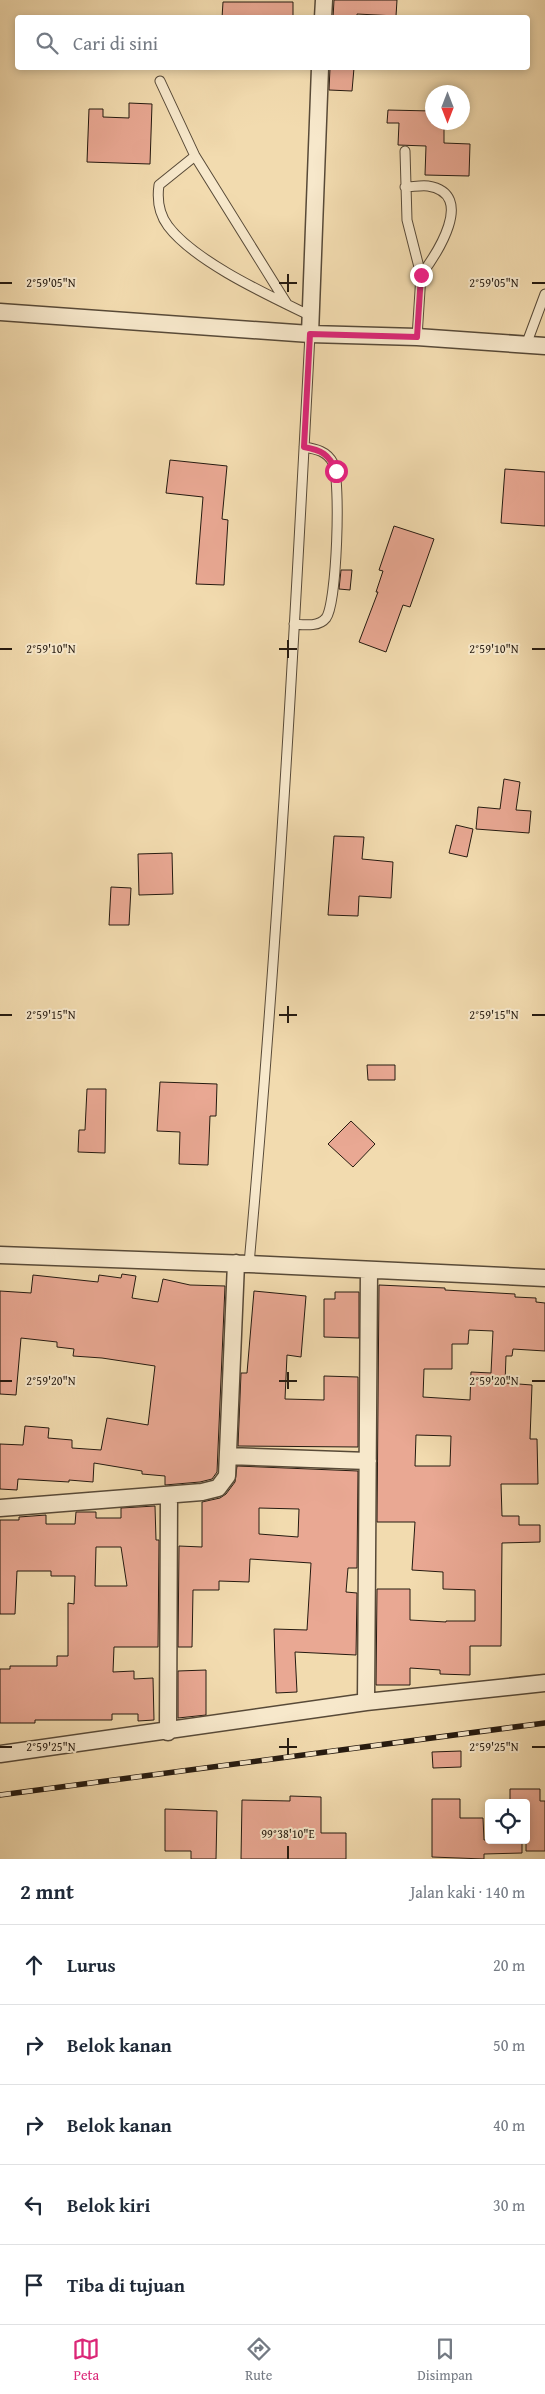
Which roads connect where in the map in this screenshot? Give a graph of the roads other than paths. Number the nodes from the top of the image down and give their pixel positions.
1 (324, 0) edge
2 (323, 15) edge
3 (320, 70) edge
4 (160, 81) dead end
5 (405, 151) dead end
6 (195, 156) junction
7 (405, 187) junction
8 (421, 275) junction
9 (545, 294) edge
10 (287, 304) junction
11 (0, 312) edge
12 (311, 316) junction
13 (310, 334) junction
14 (417, 337) junction
15 (526, 345) junction
16 (545, 346) edge
17 (304, 447) junction
18 (294, 624) junction
19 (0, 1255) edge
20 (243, 1264) junction
21 (369, 1270) junction
22 (545, 1278) edge
23 (228, 1456) junction
24 (368, 1461) junction
25 (169, 1495) junction
26 (0, 1508) edge
27 (545, 1683) edge
28 (366, 1702) junction
29 (168, 1732) junction
30 (0, 1754) edge

1 - 2 street
3 - 12 street
4 - 6 lane
5 - 7 lane
6 - 10 lane
6 - 10 lane
7 - 8 lane
7 - 8 lane
8 - 14 lane
9 - 15 lane
10 - 12 lane
11 - 13 street
12 - 13 street
13 - 14 street
13 - 17 lane
14 - 15 street
15 - 16 street
17 - 18 lane
17 - 18 lane
18 - 20 lane
19 - 20 street
20 - 21 street
20 - 23 street
21 - 22 street
21 - 24 street
23 - 24 street
23 - 25 street
24 - 28 street
25 - 26 street
25 - 29 street
27 - 28 street
28 - 29 street
29 - 30 street

